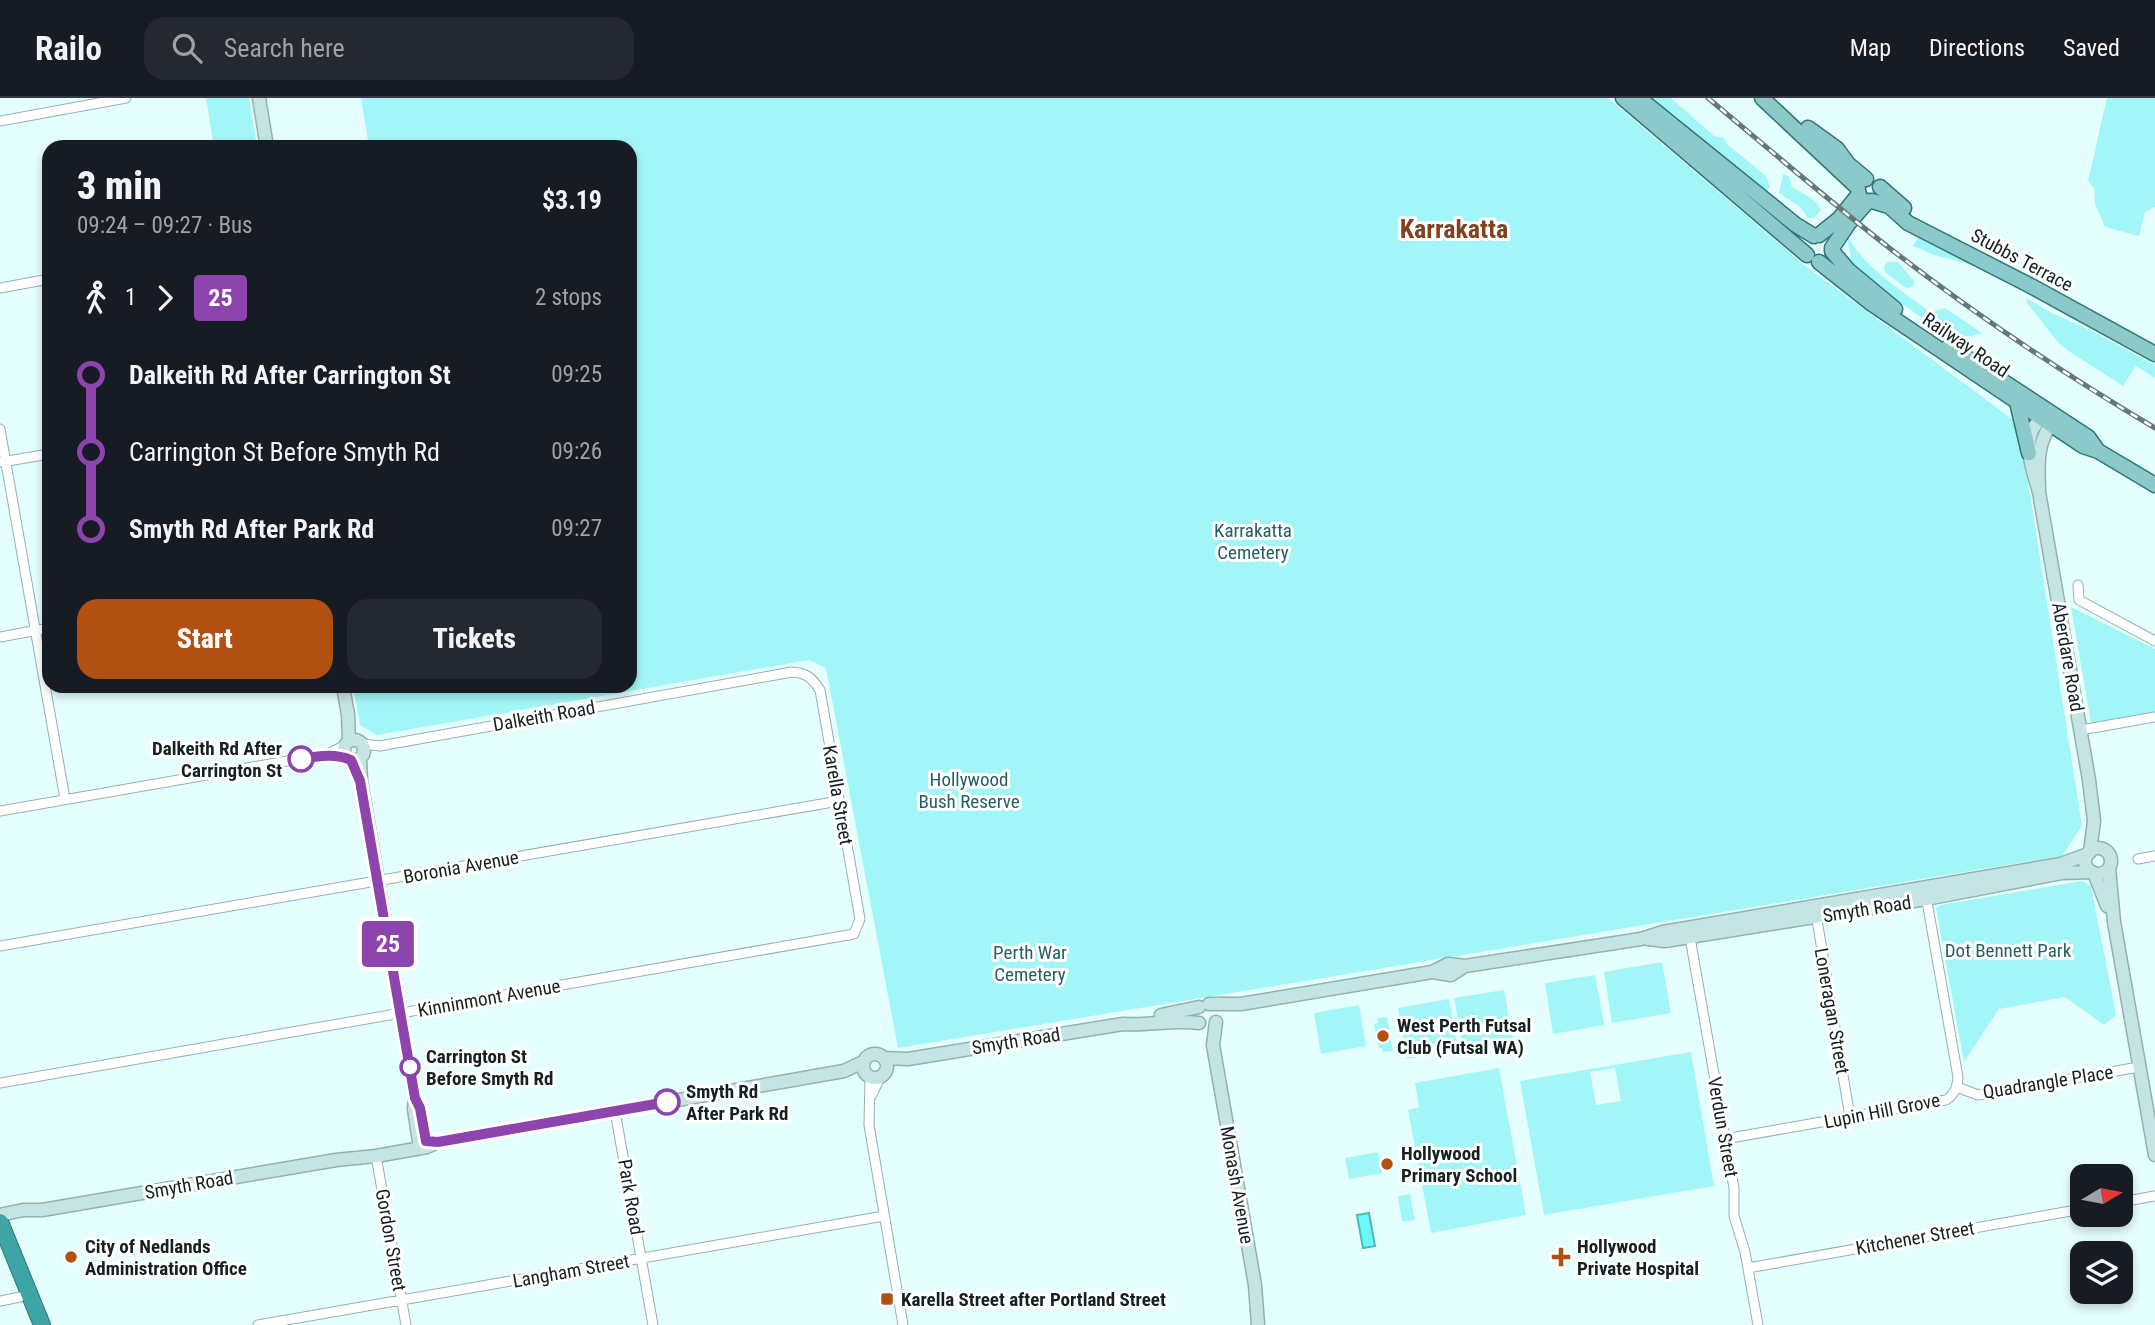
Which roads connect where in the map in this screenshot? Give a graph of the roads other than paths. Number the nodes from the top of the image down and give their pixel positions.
1 (126, 98) edge
2 (259, 98) edge
3 (1623, 98) edge
4 (1639, 98) edge
5 (1762, 98) edge
6 (1776, 98) edge
7 (0, 121) edge
8 (266, 140) edge
9 (1865, 193) junction
10 (1817, 235) junction
11 (1832, 249) junction
12 (1813, 259) junction
13 (42, 280) edge
14 (0, 288) edge
15 (2155, 344) edge
16 (2155, 354) edge
17 (2017, 402) junction
18 (2048, 419) junction
19 (0, 429) edge
20 (2029, 453) junction
21 (42, 455) edge
22 (3, 462) edge
23 (2155, 485) edge
24 (2039, 492) junction
25 (2078, 585) dead end
26 (42, 629) edge
27 (35, 630) junction
28 (0, 636) edge
29 (2155, 640) edge
30 (42, 669) edge
31 (792, 673) joint
32 (46, 693) edge
33 (344, 693) edge
34 (2155, 717) edge
35 (2081, 730) junction
36 (354, 750) junction
37 (65, 799) junction
38 (839, 801) junction
39 (0, 811) edge
40 (2094, 821) junction
41 (2106, 850) junction
42 (2089, 853) junction
43 (2155, 856) edge
44 (2138, 859) dead end
45 (2109, 868) junction
46 (2093, 873) junction
47 (377, 881) junction
48 (1926, 893) junction
49 (1815, 911) junction
50 (2114, 922) junction
51 (1689, 932) junction
52 (854, 934) joint
53 (0, 946) edge
54 (1241, 1004) junction
55 (1204, 1005) junction
56 (400, 1013) junction
57 (1217, 1020) junction
58 (1124, 1024) junction
59 (1200, 1024) junction
60 (1213, 1045) junction
61 (2140, 1067) junction
62 (875, 1070) junction
63 (0, 1083) edge
64 (1957, 1087) junction
65 (615, 1111) junction
66 (1850, 1117) junction
67 (2153, 1130) edge
68 (1725, 1139) junction
69 (426, 1144) junction
70 (2155, 1155) edge
71 (376, 1156) junction
72 (336, 1160) junction
73 (2155, 1196) edge
74 (2133, 1200) edge
75 (42, 1210) junction
76 (2070, 1211) edge
77 (0, 1215) edge
78 (884, 1216) junction
79 (2, 1235) edge
80 (642, 1258) junction
81 (1748, 1268) junction
82 (20, 1297) junction
83 (0, 1300) edge
84 (401, 1300) junction
85 (31, 1325) edge
86 (42, 1325) edge
87 (258, 1325) edge
88 (406, 1325) edge
89 (653, 1325) edge
90 (902, 1325) edge
91 (1258, 1325) edge
92 (1758, 1325) edge

1 - 7 street
2 - 8 main road
3 - 12 main road, Railway Road
4 - 10 main road
5 - 9 main road, Stubbs Terrace
6 - 9 main road, Stubbs Terrace
9 - 10 main road
9 - 11 main road
9 - 15 main road, Stubbs Terrace
9 - 16 main road, Stubbs Terrace
10 - 11 main road
10 - 12 main road
11 - 12 main road
11 - 18 main road, Railway Road
12 - 17 main road, Railway Road
13 - 14 street
17 - 18 main road, Railway Road
17 - 20 main road
18 - 20 main road
18 - 23 main road, Railway Road
18 - 24 main road, Aberdare Road
19 - 22 street
20 - 24 main road, Aberdare Road
21 - 22 street
22 - 27 street
24 - 35 main road, Aberdare Road
25 - 29 street
26 - 27 street
27 - 28 street
27 - 30 street
31 - 36 street, Dalkeith Road
31 - 38 street, Karella Street
32 - 37 street
33 - 36 main road
34 - 35 street
35 - 40 main road, Aberdare Road
36 - 37 street
36 - 47 main road
37 - 39 street
38 - 47 street, Boronia Avenue
38 - 52 street, Karella Street
40 - 41 main road, Aberdare Road
40 - 42 main road, Aberdare Road
41 - 42 main road
41 - 45 main road
42 - 46 main road
42 - 48 main road, Smyth Road
43 - 44 street
45 - 46 main road
45 - 50 main road
46 - 48 main road, Smyth Road
46 - 50 main road
47 - 53 street, Boronia Avenue
47 - 56 main road
48 - 49 main road, Smyth Road
48 - 64 street, Lupin Hill Grove
49 - 51 main road, Smyth Road
49 - 66 street, Loneragan Street
50 - 61 main road
51 - 54 main road, Smyth Road
51 - 68 street, Verdun Street
52 - 56 street, Kinninmont Avenue
54 - 55 main road, Smyth Road
54 - 57 main road, Smyth Road
55 - 57 main road
55 - 58 main road, Smyth Road
55 - 59 main road
56 - 63 street, Kinninmont Avenue
56 - 69 main road
57 - 59 main road
57 - 60 main road, Monash Avenue
58 - 59 main road, Smyth Road
58 - 62 main road, Smyth Road
59 - 60 main road, Monash Avenue
60 - 91 main road, Monash Avenue
61 - 64 street, Quadrangle Place
61 - 67 main road
62 - 65 main road, Smyth Road
62 - 78 street
64 - 66 street, Lupin Hill Grove
65 - 69 main road, Smyth Road
65 - 80 street, Park Road
66 - 68 street, Lupin Hill Grove
67 - 70 main road
68 - 81 street, Verdun Street
69 - 71 main road, Smyth Road
69 - 72 main road, Smyth Road
71 - 72 main road, Smyth Road
71 - 84 street, Gordon Street
72 - 75 main road, Smyth Road
73 - 74 street
75 - 77 main road, Smyth Road
75 - 79 main road, Smyth Road
76 - 81 street, Kitchener Street
78 - 80 street, Langham Street
78 - 90 street
79 - 82 highway
79 - 86 highway
80 - 84 street, Langham Street
80 - 89 street, Park Road
81 - 92 street, Verdun Street
82 - 83 street
82 - 85 highway
84 - 87 street, Langham Street
84 - 88 street, Gordon Street

